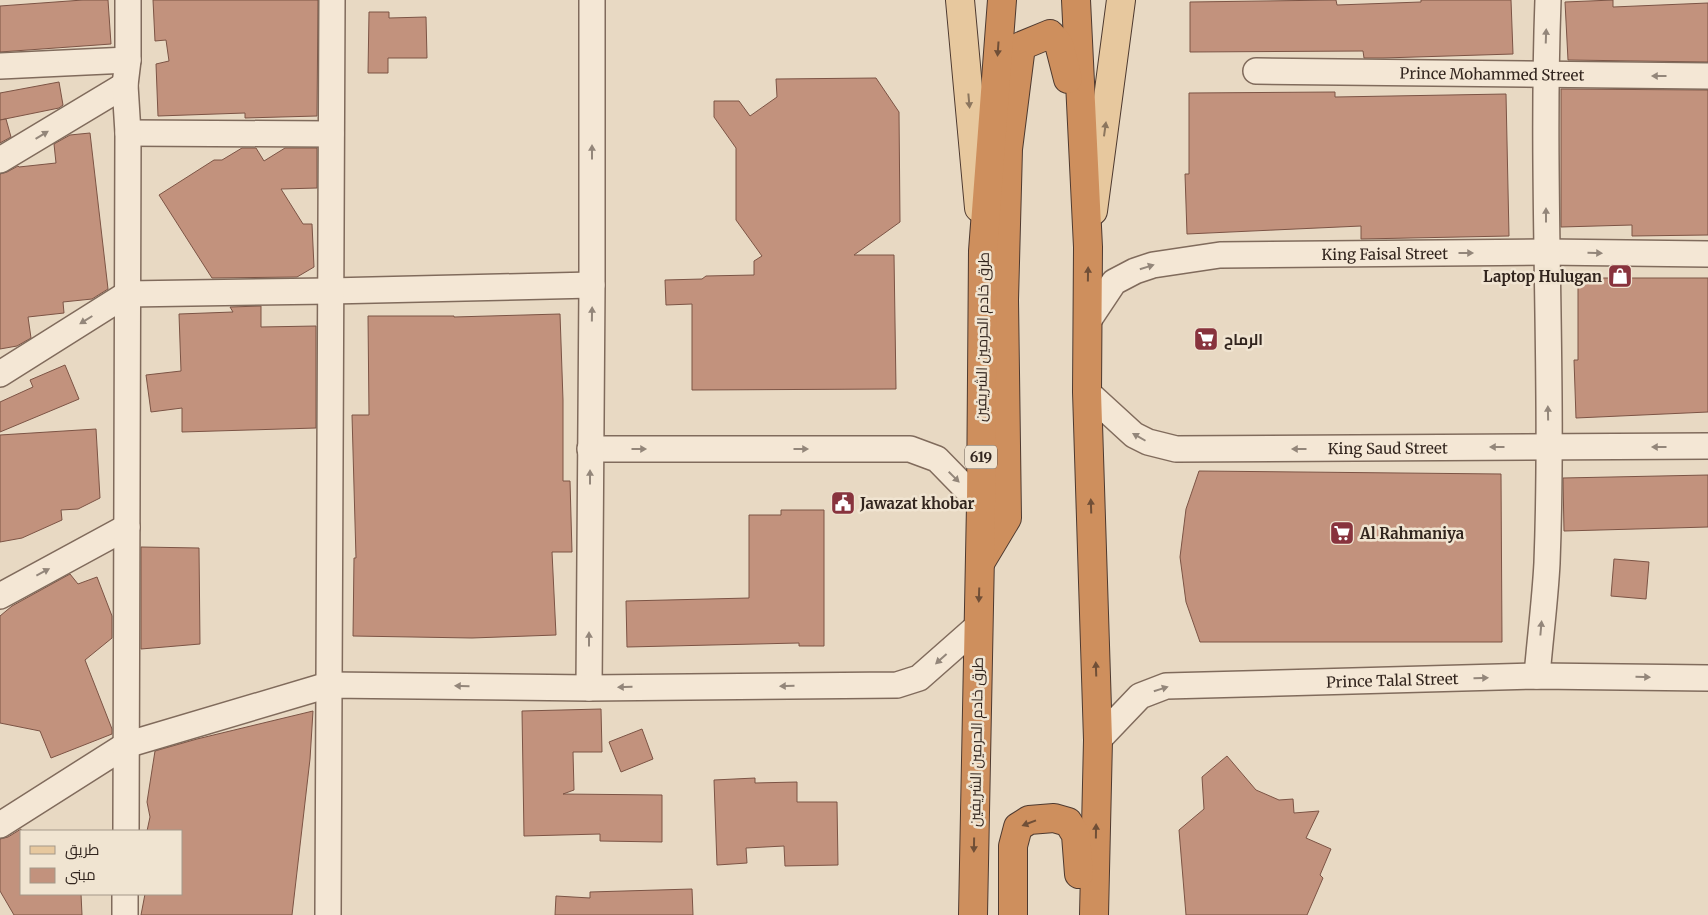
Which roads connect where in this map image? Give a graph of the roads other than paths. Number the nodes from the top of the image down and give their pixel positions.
1 (128, 0) edge
2 (332, 0) edge
3 (592, 0) edge
4 (960, 0) edge
5 (1002, 0) edge
6 (1076, 0) edge
7 (1121, 0) edge
8 (1548, 0) edge
9 (128, 60) junction
10 (0, 66) edge
11 (1266, 71) dead end
12 (1545, 75) junction
13 (1708, 76) edge
14 (125, 85) junction
15 (128, 133) junction
16 (331, 134) junction
17 (0, 160) edge
18 (1084, 164) junction
19 (1088, 247) junction
20 (983, 251) junction
21 (1546, 252) junction
22 (1708, 254) edge
23 (592, 285) junction
24 (330, 292) junction
25 (127, 294) junction
26 (1088, 321) junction
27 (0, 374) edge
28 (1087, 392) junction
29 (1708, 446) edge
30 (1548, 447) junction
31 (590, 449) junction
32 (981, 504) junction
33 (127, 527) junction
34 (980, 564) junction
35 (0, 596) edge
36 (978, 626) junction
37 (1537, 676) junction
38 (1708, 678) edge
39 (328, 685) junction
40 (589, 688) junction
41 (1098, 740) junction
42 (126, 745) junction
43 (0, 825) edge
44 (126, 830) edge
45 (125, 895) edge
46 (125, 915) edge
47 (328, 915) edge
48 (973, 915) edge
49 (1013, 915) edge
50 (1081, 915) edge
51 (1094, 915) edge

1 - 9 street
2 - 16 street
23 -> 3 street
4 -> 20 main road
5 -> 20 highway, طرق خادم الحرمين الشريفين / 619
6 - 18 highway
19 -> 7 main road
12 -> 8 street
9 - 10 street
9 - 14 street
11 - 12 street, Prince Mohammed Street
13 -> 12 street, Prince Mohammed Street
21 -> 12 street
14 - 15 street
17 -> 14 street
15 - 16 street
15 - 25 street
16 - 24 street
18 - 19 highway
18 - 34 highway
26 -> 19 highway
20 - 32 highway, طرق خادم الحرمين الشريفين / 619
21 -> 22 street, King Faisal Street
26 -> 21 street, King Faisal Street
30 -> 21 street
23 - 24 street
31 -> 23 street
24 - 25 street
24 - 39 street
25 -> 27 street
25 - 33 street
26 - 28 highway
30 -> 28 street, King Saud Street
41 -> 28 highway
29 -> 30 street, King Saud Street
37 -> 30 street
31 -> 32 street
40 -> 31 street
32 - 34 highway, طرق خادم الحرمين الشريفين / 619
35 -> 33 street
33 - 42 street
34 -> 36 highway, طرق خادم الحرمين الشريفين / 619
36 -> 40 street
36 -> 48 highway, طرق خادم الحرمين الشريفين / 619
37 -> 38 street, Prince Talal Street
41 -> 37 street, Prince Talal Street
40 -> 39 street
39 - 42 street
39 - 47 street
51 -> 41 highway
42 - 43 street
42 - 44 street
45 - 46 street
50 -> 49 highway

